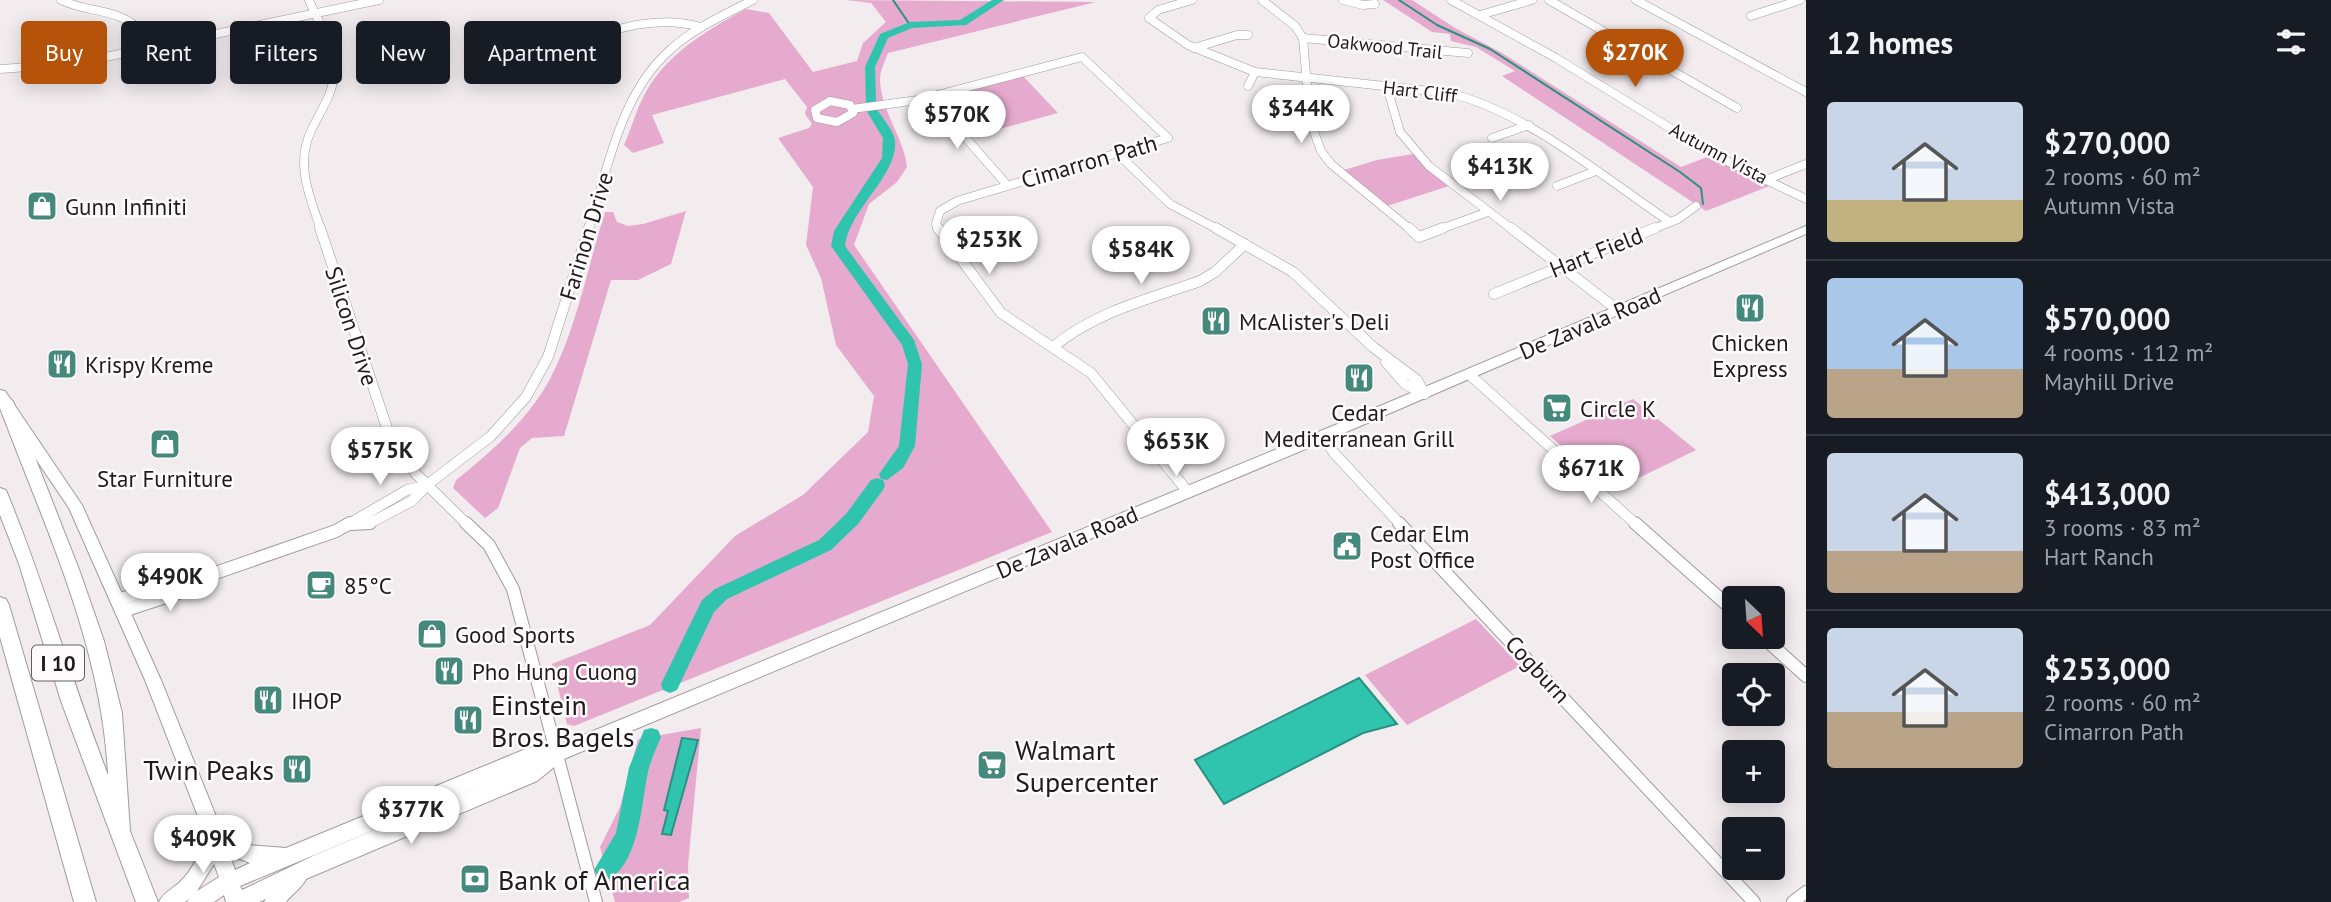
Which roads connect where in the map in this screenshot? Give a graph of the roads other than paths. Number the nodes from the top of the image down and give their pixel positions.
1 (61, 0) edge
2 (309, 0) edge
3 (379, 0) edge
4 (753, 0) edge
5 (1192, 0) edge
6 (1262, 0) edge
7 (1343, 0) edge
8 (1451, 0) edge
9 (1532, 0) edge
10 (1549, 0) edge
11 (1636, 0) edge
12 (1800, 0) edge
13 (1376, 4) dead end
14 (314, 14) junction
15 (1480, 15) junction
16 (1751, 16) dead end
17 (128, 21) edge
18 (701, 27) junction
19 (621, 30) edge
20 (216, 34) edge
21 (1248, 35) dead end
22 (1303, 38) junction
23 (1194, 48) junction
24 (1468, 53) dead end
25 (121, 54) edge
26 (0, 69) edge
27 (1255, 72) junction
28 (1306, 79) junction
29 (1248, 86) dead end
30 (1387, 87) junction
31 (1806, 92) edge
32 (930, 97) junction
33 (1737, 108) dead end
34 (852, 109) dead end
35 (1528, 125) junction
36 (1492, 138) dead end
37 (1117, 153) junction
38 (1806, 164) edge
39 (1596, 171) junction
40 (1768, 179) junction
41 (1007, 185) junction
42 (1557, 186) dead end
43 (1806, 199) edge
44 (1696, 205) dead end
45 (1488, 212) junction
46 (1670, 222) junction
47 (1806, 230) edge
48 (1245, 244) junction
49 (1560, 266) junction
50 (1494, 293) dead end
51 (1619, 311) junction
52 (1053, 347) junction
53 (1470, 375) junction
54 (1425, 394) junction
55 (2, 398) edge
56 (1323, 436) junction
57 (427, 485) junction
58 (1188, 492) junction
59 (0, 495) edge
60 (1722, 600) edge
61 (0, 605) edge
62 (120, 606) junction
63 (0, 630) edge
64 (1776, 649) edge
65 (18, 661) junction
66 (1806, 676) edge
67 (559, 753) junction
68 (121, 829) junction
69 (215, 837) junction
70 (291, 856) junction
71 (321, 862) junction
72 (230, 881) junction
73 (1806, 892) edge
74 (85, 902) edge
75 (147, 902) edge
76 (169, 902) edge
77 (197, 902) edge
78 (237, 902) edge
79 (274, 902) edge
80 (596, 902) edge
81 (1754, 902) edge
82 (1793, 902) edge

1 - 17 street
2 - 14 street, Silicon Drive
3 - 14 street
4 - 18 street, Farinon Drive
5 - 23 street, Hart Cliff
6 - 22 street
7 - 13 street
8 - 15 street, Autumn Vista
9 - 15 street
10 - 33 street
11 - 31 street
12 - 16 street
14 - 20 street
14 - 57 street, Silicon Drive
15 - 40 street, Autumn Vista
18 - 19 street
18 - 57 street, Farinon Drive
21 - 23 street
22 - 24 street, Oakwood Trail
22 - 28 street
23 - 27 street, Hart Cliff
25 - 26 street
27 - 28 street, Hart Cliff
27 - 29 street
28 - 30 street, Hart Cliff
28 - 45 street
30 - 35 street, Hart Cliff
30 - 45 street
32 - 34 street
32 - 37 street, Cimarron Path
32 - 41 street
35 - 36 street
35 - 39 street, Hart Cliff
37 - 41 street, Cimarron Path
37 - 48 street
38 - 40 street
39 - 42 street
39 - 46 street, Hart Cliff
40 - 43 street, Autumn Vista
41 - 52 street, Cimarron Path
44 - 46 street, Hart Field
45 - 49 street
46 - 49 street, Hart Field
47 - 51 main road, De Zavala Road
48 - 52 street
48 - 54 street
49 - 50 street, Hart Field
49 - 51 street
51 - 53 main road, De Zavala Road
52 - 58 street, Cimarron Path
53 - 54 main road, De Zavala Road
53 - 60 street
54 - 56 main road, De Zavala Road
55 - 62 main road
55 - 68 highway
56 - 58 main road, De Zavala Road
56 - 81 street, Cogburn
57 - 62 street, Farinon Drive
57 - 67 street, Silicon Drive
58 - 67 main road, De Zavala Road
59 - 68 highway, I 10
61 - 65 highway, I 10
62 - 69 main road
63 - 65 highway
64 - 66 street
65 - 74 highway, I 10
67 - 70 main road, De Zavala Road
67 - 71 main road, De Zavala Road
67 - 80 street, Silicon Drive
68 - 75 highway, I 10
69 - 70 main road
69 - 72 main road
69 - 76 main road
70 - 72 main road, De Zavala Road
71 - 78 main road, De Zavala Road
71 - 79 main road
72 - 77 main road, De Zavala Road
72 - 78 main road
73 - 82 street

